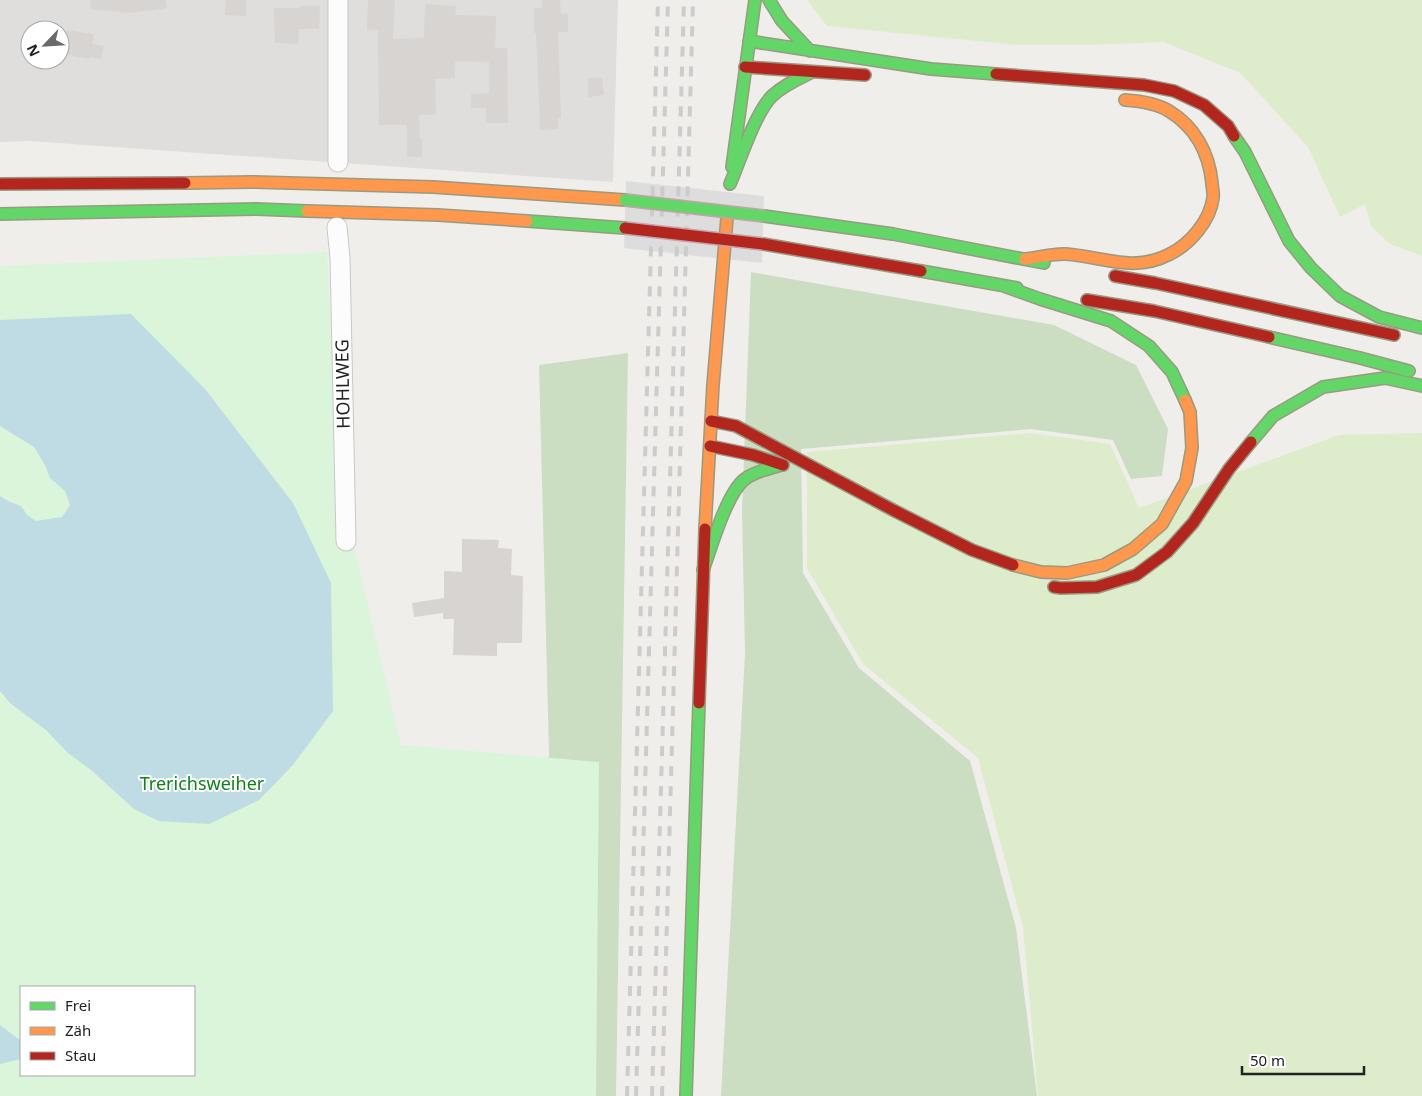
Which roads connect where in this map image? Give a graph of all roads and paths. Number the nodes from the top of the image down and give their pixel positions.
1 (338, 0) edge
2 (755, 0) edge
3 (769, 0) edge
4 (749, 42) junction
5 (810, 51) junction
6 (745, 67) junction
7 (812, 72) junction
8 (881, 76) dead end
9 (911, 78) dead end
10 (980, 84) dead end
11 (1118, 99) dead end
12 (338, 162) dead end
13 (0, 184) edge
14 (730, 194) junction
15 (0, 214) edge
16 (337, 228) dead end
17 (1026, 259) junction
18 (1062, 266) dead end
19 (1099, 273) dead end
20 (1001, 285) junction
21 (1422, 328) edge
22 (1403, 337) dead end
23 (1422, 374) edge
24 (1422, 386) edge
25 (711, 421) junction
26 (710, 446) junction
27 (781, 464) junction
28 (346, 541) dead end
29 (703, 570) junction
30 (1005, 574) dead end
31 (1042, 585) dead end
32 (686, 1096) edge

1 - 12 street
2 - 4 main road
3 - 5 main road
4 - 5 main road
4 - 6 main road
5 - 21 main road
6 - 7 main road
6 - 14 main road
7 - 8 main road
7 - 14 main road
9 - 10 main road
11 - 17 main road
13 - 17 main road, bridge
14 - 25 main road
15 - 20 main road, bridge
16 - 28 street, HOHLWEG
17 - 18 main road
19 - 22 main road
20 - 23 main road
20 - 25 main road
24 - 31 main road
25 - 26 main road
26 - 27 main road
26 - 29 main road
27 - 29 main road
27 - 30 main road
29 - 32 main road

